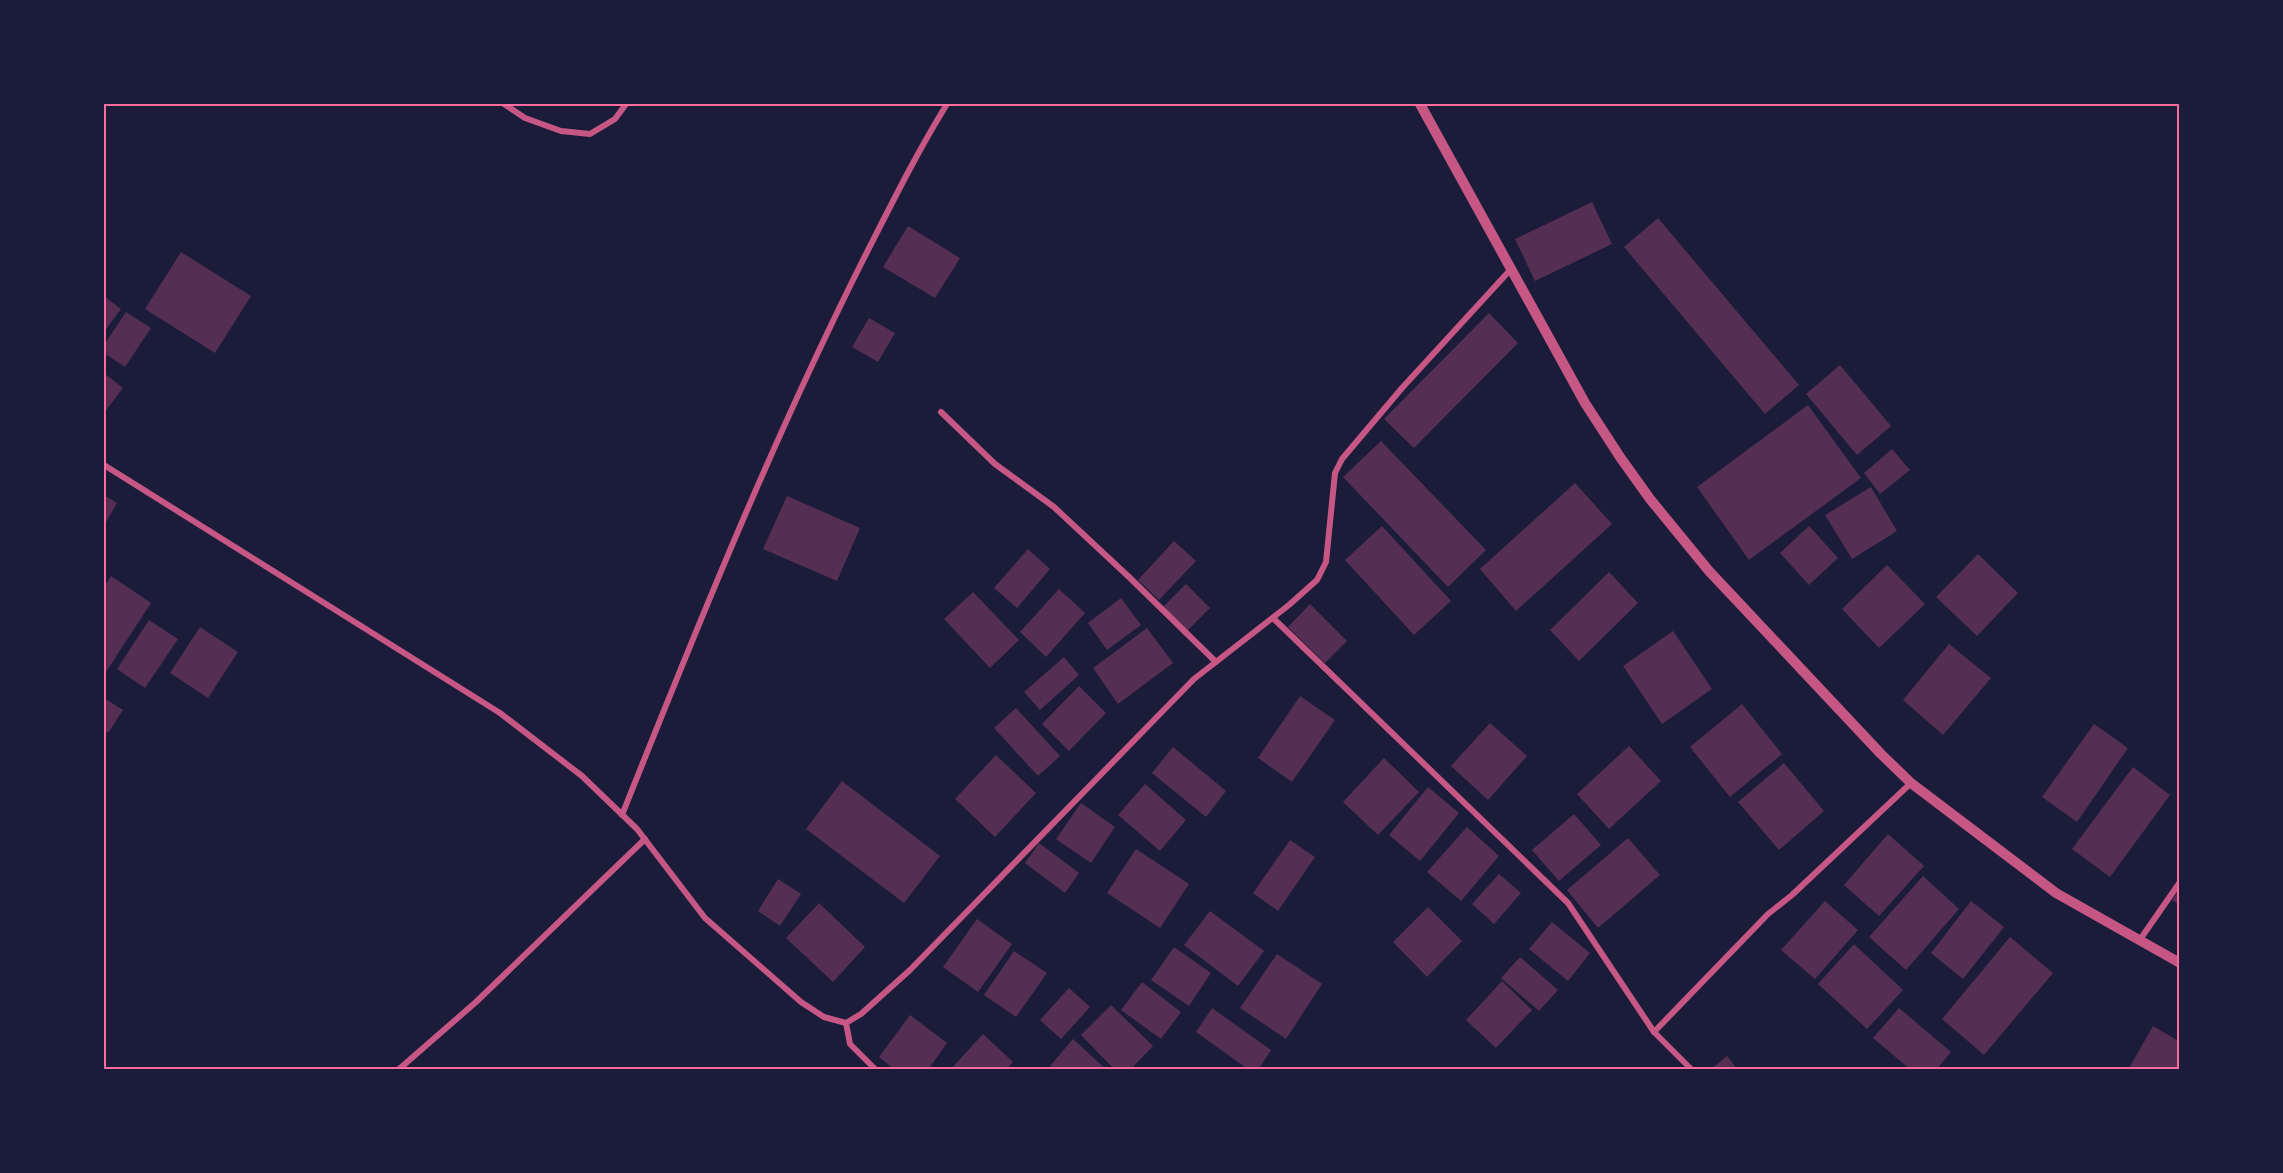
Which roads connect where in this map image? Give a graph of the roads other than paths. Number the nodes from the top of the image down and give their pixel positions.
1 (504, 104) edge
2 (626, 104) edge
3 (946, 104) edge
4 (1420, 104) edge
5 (1512, 268) junction
6 (941, 412) dead end
7 (104, 465) edge
8 (1274, 618) junction
9 (1216, 662) junction
10 (1911, 783) junction
11 (622, 815) junction
12 (645, 839) junction
13 (2180, 882) edge
14 (2139, 941) junction
15 (2180, 963) edge
16 (846, 1023) junction
17 (1653, 1032) junction
18 (398, 1070) edge
19 (876, 1070) edge
20 (1692, 1070) edge

1 - 2 street
3 - 11 street
4 - 5 street
5 - 8 street
5 - 10 street
6 - 9 street
7 - 11 street
8 - 9 street
8 - 17 street
9 - 16 street
10 - 14 street
10 - 17 street
11 - 12 street
12 - 16 street
12 - 18 street
13 - 14 street
14 - 15 street
16 - 19 street
17 - 20 street

